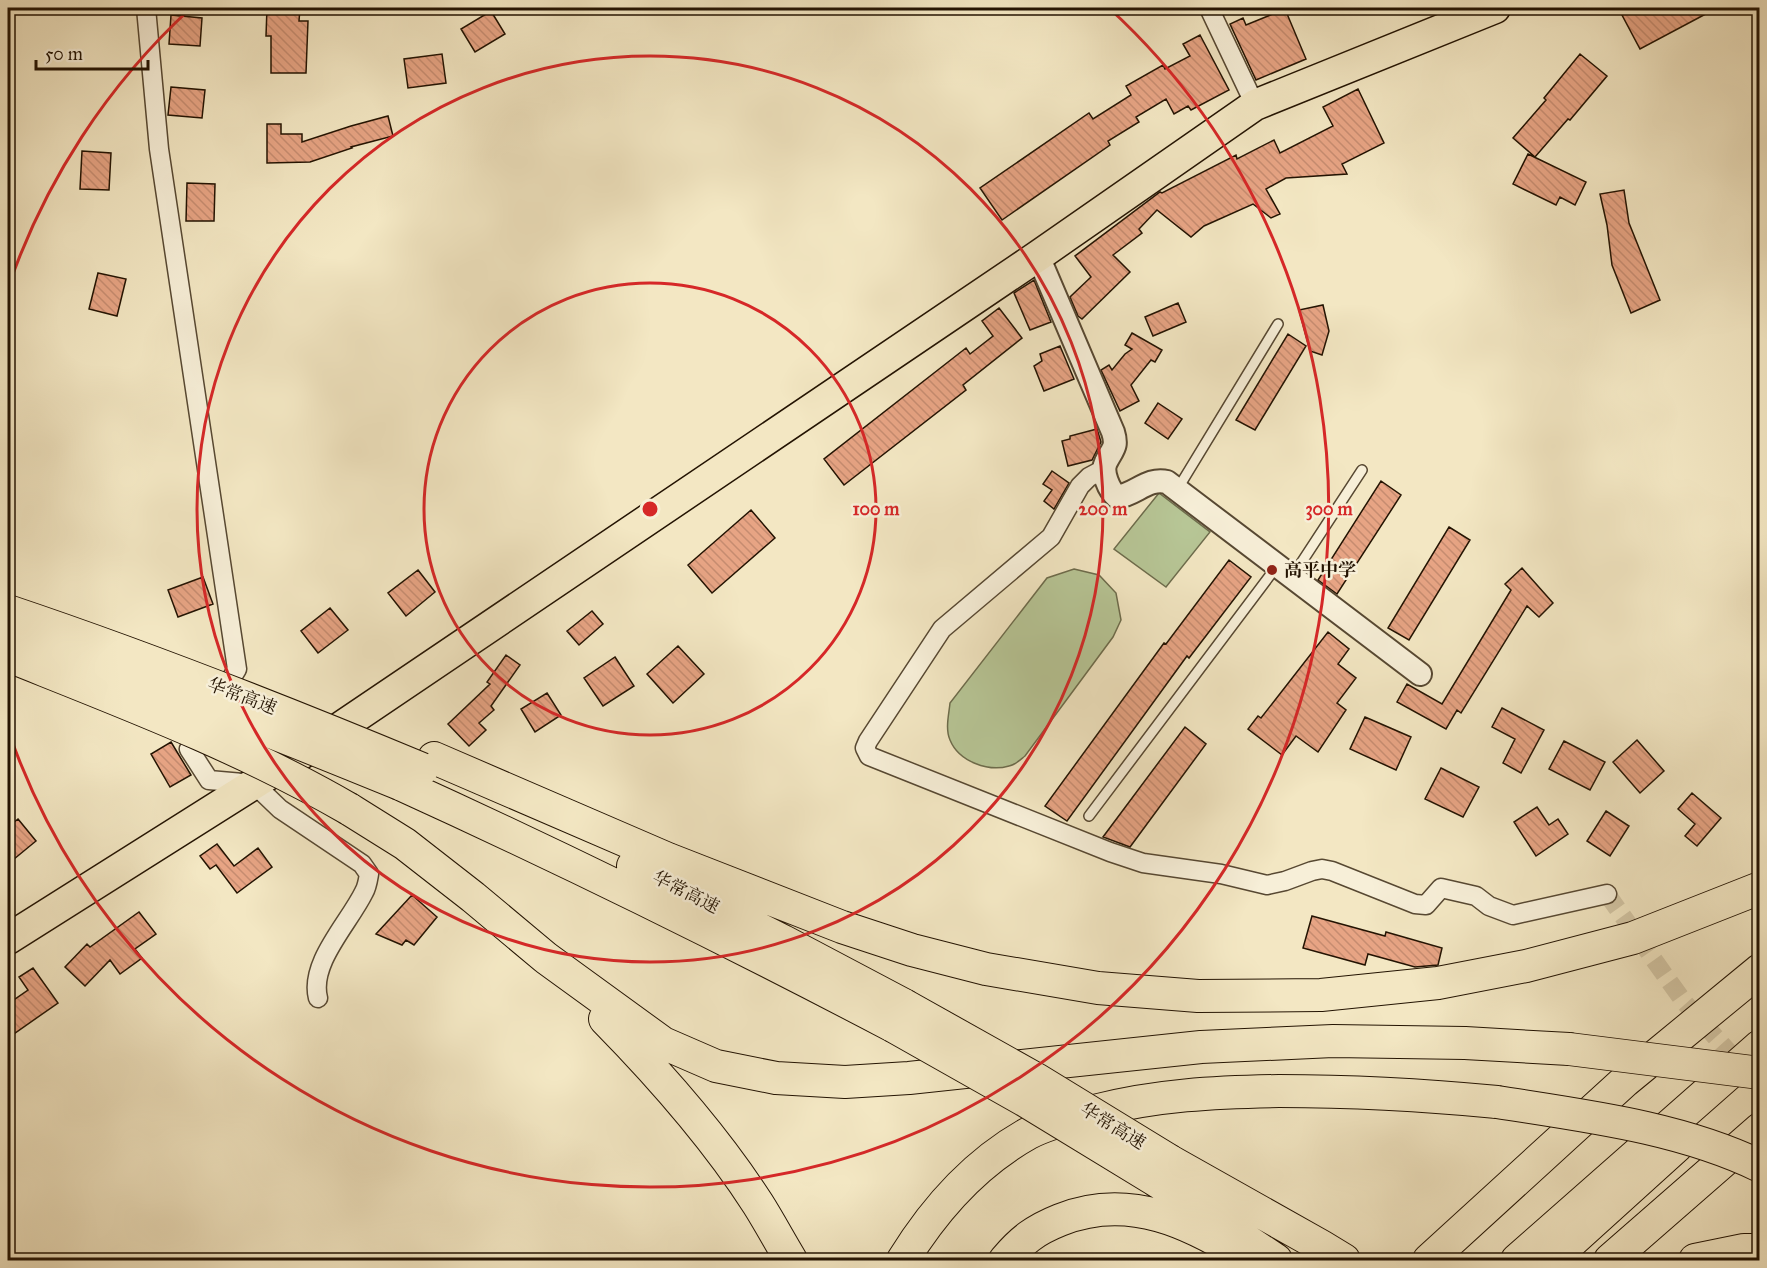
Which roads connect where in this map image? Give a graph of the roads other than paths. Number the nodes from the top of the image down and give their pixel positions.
1 (146, 8) edge
2 (1209, 8) edge
3 (1495, 8) edge
4 (1255, 105) junction
5 (1038, 256) junction
6 (1278, 324) dead end
7 (1104, 469) junction
8 (1362, 470) dead end
9 (1177, 490) junction
10 (1284, 571) junction
11 (8, 611) edge
12 (8, 636) edge
13 (8, 656) edge
14 (1420, 674) dead end
15 (418, 770) junction
16 (254, 784) junction
17 (1089, 816) dead end
18 (1760, 888) edge
19 (1608, 894) dead end
20 (8, 939) edge
21 (546, 958) junction
22 (1760, 970) edge
23 (318, 998) dead end
24 (1760, 1046) edge
25 (1760, 1073) edge
26 (1760, 1129) edge
27 (1572, 1130) junction
28 (1760, 1166) edge
29 (1164, 1171) junction
30 (1760, 1250) edge
31 (1325, 1255) edge
32 (791, 1260) edge
33 (903, 1260) edge
34 (1005, 1260) edge
35 (1250, 1260) edge
36 (1276, 1260) edge
37 (1407, 1260) edge
38 (1429, 1260) edge
39 (1516, 1260) edge
40 (1551, 1260) edge
41 (1610, 1260) edge
42 (1695, 1260) edge

1 - 16 street
2 - 4 street
3 - 4 highway
4 - 5 highway
5 - 7 street
5 - 16 highway
6 - 9 lane
7 - 9 street
7 - 19 street
8 - 10 lane
9 - 10 street
10 - 14 street
10 - 17 lane
11 - 15 highway, 华常高速, bridge
12 - 15 highway, 华常高速, bridge
13 - 21 highway, bridge
15 - 18 highway
15 - 29 highway, 华常高速, bridge
16 - 20 highway
16 - 23 street
21 - 25 highway, bridge
21 - 32 highway
22 - 27 highway
24 - 39 highway
25 - 40 highway
26 - 41 highway
27 - 37 highway
27 - 38 highway
28 - 33 highway, bridge
29 - 31 highway
29 - 36 highway, 华常高速
30 - 42 highway
34 - 35 highway

